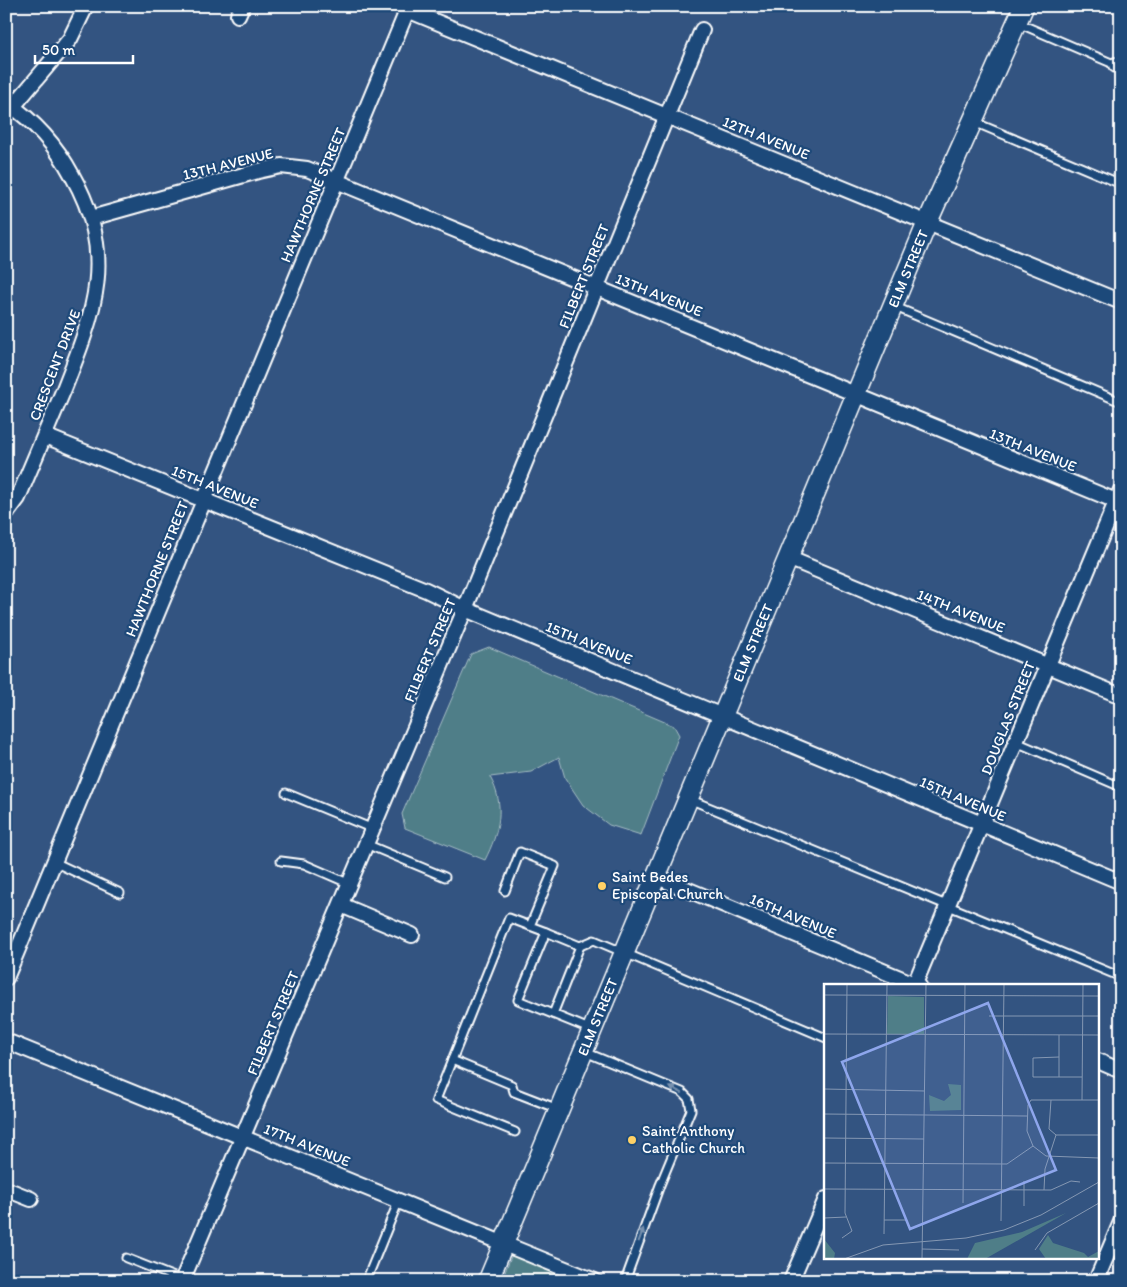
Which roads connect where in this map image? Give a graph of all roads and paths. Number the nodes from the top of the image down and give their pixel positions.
1 (86, 6) edge
2 (405, 7) edge
3 (1021, 14) edge
4 (702, 30) dead end
5 (1119, 66) edge
6 (9, 108) edge
7 (667, 116) junction
8 (972, 122) junction
9 (338, 181) junction
10 (1121, 184) edge
11 (91, 218) junction
12 (928, 221) junction
13 (597, 286) junction
14 (1121, 302) edge
15 (892, 306) junction
16 (856, 394) junction
17 (1121, 402) edge
18 (45, 436) junction
19 (1119, 498) edge
20 (203, 499) junction
21 (6, 514) edge
22 (788, 558) junction
23 (465, 609) junction
24 (1047, 664) junction
25 (1121, 696) edge
26 (723, 715) junction
27 (1016, 742) junction
28 (1121, 787) edge
29 (286, 793) dead end
30 (688, 798) junction
31 (983, 825) junction
32 (373, 829) junction
33 (366, 844) junction
34 (281, 861) dead end
35 (54, 862) junction
36 (655, 876) junction
37 (445, 877) dead end
38 (1121, 882) edge
39 (350, 884) junction
40 (505, 891) dead end
41 (120, 893) dead end
42 (341, 905) junction
43 (948, 906) junction
44 (530, 926) junction
45 (546, 932) junction
46 (412, 936) dead end
47 (580, 946) junction
48 (624, 953) junction
49 (1121, 977) edge
50 (6, 978) edge
51 (914, 984) edge
52 (916, 984) edge
53 (553, 1014) junction
54 (592, 1030) junction
55 (824, 1037) edge
56 (6, 1041) edge
57 (583, 1051) junction
58 (452, 1060) junction
59 (1100, 1062) edge
60 (1121, 1071) edge
61 (559, 1110) junction
62 (515, 1132) dead end
63 (243, 1136) junction
64 (6, 1189) edge
65 (31, 1199) dead end
66 (400, 1200) junction
67 (824, 1208) edge
68 (821, 1221) edge
69 (1121, 1222) edge
70 (504, 1243) junction
71 (126, 1258) dead end
72 (182, 1281) edge
73 (366, 1281) edge
74 (488, 1281) edge
75 (595, 1281) edge
76 (625, 1281) edge
77 (791, 1281) edge
78 (1096, 1281) edge

1 - 6 street
2 - 7 street, 12TH AVENUE
2 - 9 street, HAWTHORNE STREET
3 - 5 lane
3 - 8 street, ELM STREET
4 - 7 street, FILBERT STREET
6 - 11 street, CRESCENT DRIVE
7 - 12 street, 12TH AVENUE
7 - 13 street, FILBERT STREET
8 - 10 lane
8 - 12 street, ELM STREET
9 - 11 street, 13TH AVENUE
9 - 13 street, 13TH AVENUE
9 - 20 street, HAWTHORNE STREET
11 - 18 street, CRESCENT DRIVE
12 - 14 street, 12TH AVENUE
12 - 15 street, ELM STREET
13 - 16 street, 13TH AVENUE
13 - 23 street, FILBERT STREET
15 - 16 street, ELM STREET
15 - 17 lane
16 - 19 street, 13TH AVENUE
16 - 22 street, ELM STREET
18 - 20 street, 15TH AVENUE
18 - 21 street, CRESCENT DRIVE
19 - 24 street, DOUGLAS STREET
20 - 23 street, 15TH AVENUE
20 - 35 street, HAWTHORNE STREET
22 - 24 street, 14TH AVENUE
22 - 26 street, ELM STREET
23 - 26 street, 15TH AVENUE
23 - 32 street, FILBERT STREET
24 - 25 street, 14TH AVENUE
24 - 27 street, DOUGLAS STREET
26 - 30 street, ELM STREET
26 - 31 street, 15TH AVENUE
27 - 28 lane
27 - 31 street, DOUGLAS STREET
29 - 32 lane
30 - 36 street, ELM STREET
30 - 43 lane
31 - 38 street, 15TH AVENUE
31 - 43 street, DOUGLAS STREET
32 - 33 street, FILBERT STREET
33 - 37 lane
33 - 39 street, FILBERT STREET
34 - 39 lane
35 - 41 lane
35 - 50 street, HAWTHORNE STREET
36 - 48 street, ELM STREET
36 - 51 street, 16TH AVENUE
39 - 42 street, FILBERT STREET
40 - 44 lane
42 - 46 street
42 - 63 street, FILBERT STREET
43 - 49 lane
43 - 52 street, DOUGLAS STREET
44 - 45 lane
44 - 58 lane
45 - 47 lane
45 - 53 lane
47 - 48 lane
47 - 53 lane
48 - 54 street, ELM STREET
48 - 55 lane
53 - 54 lane
54 - 57 street, ELM STREET
56 - 63 street, 17TH AVENUE
57 - 61 street, ELM STREET
76 -> 57 lane
58 - 61 lane
58 - 62 lane
59 - 60 street
61 - 70 street, ELM STREET
63 - 66 street, 17TH AVENUE
63 - 72 street, FILBERT STREET
64 - 65 street
66 - 70 street, 17TH AVENUE
66 - 73 lane
67 - 68 street
68 - 77 street
69 - 78 street
70 - 74 street, ELM STREET
70 - 75 street, 17TH AVENUE
71 - 72 lane

